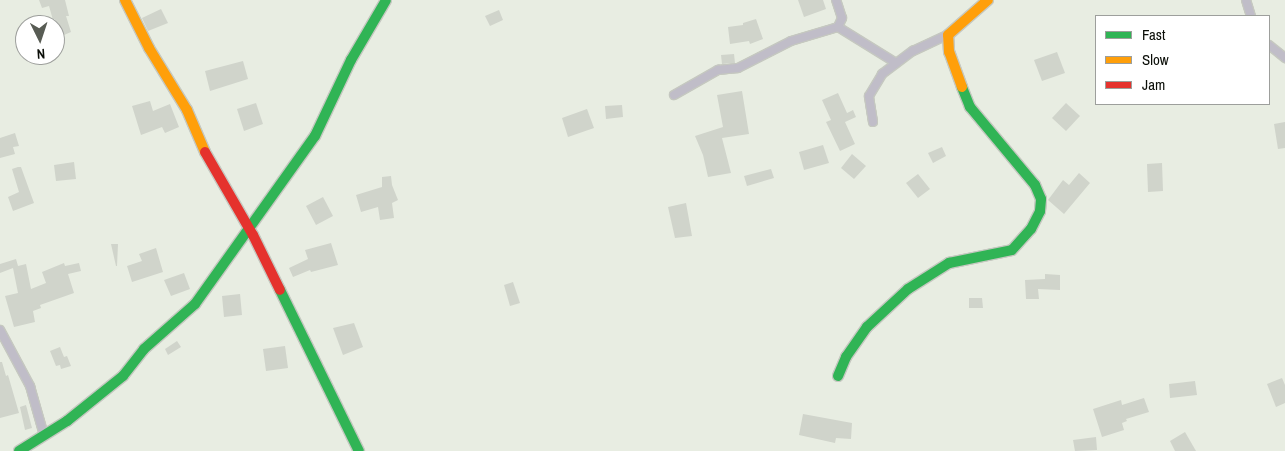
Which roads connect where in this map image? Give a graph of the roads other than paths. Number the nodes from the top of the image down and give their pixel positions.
1 (125, 0) edge
2 (386, 0) edge
3 (836, 0) edge
4 (988, 0) edge
5 (1246, 0) edge
6 (1251, 15) edge
7 (838, 27) junction
8 (948, 35) junction
9 (1270, 46) edge
10 (1285, 58) edge
11 (896, 63) junction
12 (674, 96) dead end
13 (873, 122) dead end
14 (249, 227) junction
15 (0, 330) edge
16 (838, 376) dead end
17 (44, 435) junction
18 (19, 451) edge
19 (359, 451) edge

1 - 14 street
2 - 14 street
3 - 7 street
4 - 8 street
5 - 6 street
7 - 11 street
7 - 12 street
8 - 11 street
8 - 16 street
9 - 10 street
11 - 13 street
14 - 17 street
14 - 19 street
15 - 17 street
17 - 18 street

